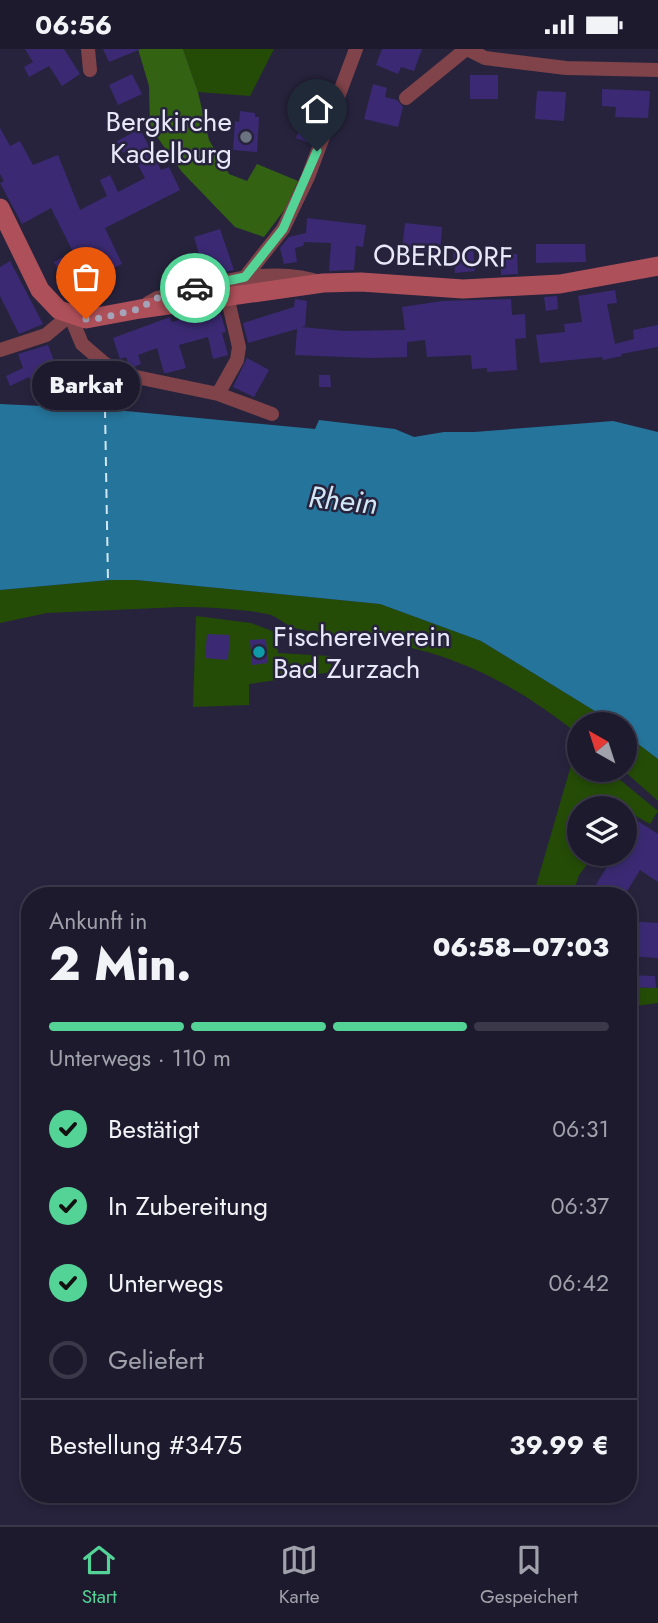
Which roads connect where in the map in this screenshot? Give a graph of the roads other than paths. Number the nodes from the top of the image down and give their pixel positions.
1 (88, 49) edge
2 (356, 49) edge
3 (467, 49) edge
4 (90, 70) dead end
5 (658, 70) edge
6 (406, 99) dead end
7 (0, 208) edge
8 (658, 265) edge
9 (245, 277) junction
10 (323, 283) junction
11 (227, 296) junction
12 (139, 309) junction
13 (70, 315) junction
14 (0, 350) edge
15 (218, 394) junction
16 (272, 414) dead end

1 - 4 street
2 - 9 street
3 - 5 street
3 - 6 street
7 - 13 main road
8 - 10 main road, OBERDORF
9 - 10 street
9 - 12 street
10 - 11 main road, OBERDORF
11 - 12 main road, OBERDORF
11 - 15 street
12 - 13 main road, OBERDORF
13 - 14 street
13 - 15 street
15 - 16 street

